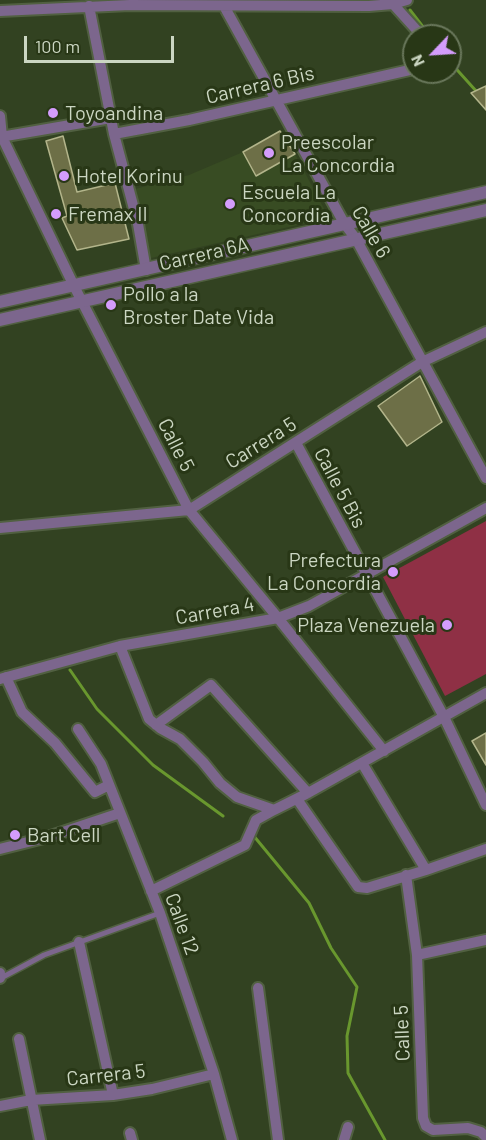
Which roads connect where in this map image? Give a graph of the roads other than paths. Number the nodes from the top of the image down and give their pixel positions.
1 (407, 0) edge
2 (130, 3) edge
3 (393, 4) junction
4 (89, 6) junction
5 (224, 6) junction
6 (0, 11) edge
7 (411, 24) edge
8 (402, 72) edge
9 (275, 99) junction
10 (0, 116) edge
11 (111, 118) junction
12 (114, 134) junction
13 (1, 137) edge
14 (486, 192) edge
15 (486, 210) edge
16 (344, 223) junction
17 (356, 239) junction
18 (146, 270) junction
19 (74, 286) junction
20 (0, 302) edge
21 (84, 302) junction
22 (0, 320) edge
23 (486, 332) edge
24 (422, 362) junction
25 (296, 443) junction
26 (486, 478) edge
27 (486, 508) edge
28 (189, 510) junction
29 (0, 528) edge
30 (367, 575) junction
31 (278, 618) junction
32 (120, 646) junction
33 (3, 678) edge
34 (486, 693) edge
35 (444, 717) junction
36 (156, 725) junction
37 (78, 729) dead end
38 (384, 751) junction
39 (362, 763) junction
40 (109, 785) junction
41 (308, 793) junction
42 (297, 799) junction
43 (486, 805) edge
44 (274, 810) junction
45 (120, 813) junction
46 (0, 849) edge
47 (486, 849) edge
48 (426, 870) junction
49 (406, 875) junction
50 (151, 891) junction
51 (160, 913) junction
52 (486, 940) edge
53 (79, 942) junction
54 (417, 955) junction
55 (0, 976) edge
56 (258, 988) dead end
57 (19, 1039) dead end
58 (214, 1074) junction
59 (113, 1095) junction
60 (31, 1100) junction
61 (0, 1106) edge
62 (348, 1127) dead end
63 (486, 1137) edge
64 (40, 1140) edge
65 (232, 1140) edge
66 (278, 1140) edge
67 (344, 1140) edge

1 - 3 street
2 - 4 street
2 - 5 street
3 - 5 street
3 - 7 street
4 - 6 street
4 - 11 street
5 - 9 street, Calle 6
8 - 9 street, Carrera 6 Bis
9 - 12 street, Carrera 6 Bis
9 - 16 street, Calle 6
10 - 13 street, Calle 5
11 - 12 street
11 - 13 street
12 - 18 street
13 - 19 street, Calle 5
14 - 16 street, Carrera 6A
15 - 17 street, Carrera 6A
16 - 17 street, Calle 6
16 - 18 street, Carrera 6A
17 - 21 street, Carrera 6A
17 - 24 street, Calle 6
18 - 19 street, Carrera 6A
19 - 20 street, Carrera 6A
19 - 21 street, Calle 5
21 - 22 street, Carrera 6A
21 - 28 street, Calle 5
23 - 24 street, Carrera 5
24 - 25 street, Carrera 5
24 - 26 street, Calle 6
25 - 28 street, Carrera 5
25 - 30 street, Calle 5 Bis
27 - 30 street, Carrera 4
28 - 29 street, Carrera 5
28 - 31 street, Calle 5
30 - 31 street, Carrera 4
30 - 35 street, Calle 5 Bis
31 - 32 street, Carrera 4
31 - 38 street, Calle 5
32 - 33 street, Carrera 4
32 - 36 street
33 - 40 street
34 - 35 street
35 - 38 street
35 - 43 street, Calle 5 Bis
36 - 41 street
36 - 44 street
37 - 40 street, Calle 12
38 - 39 street
39 - 41 street
39 - 48 street
40 - 45 street, Calle 12
41 - 42 street
42 - 44 street
42 - 49 street
44 - 50 street
45 - 46 street
45 - 50 street, Calle 12
47 - 48 street
48 - 49 street
49 - 54 street, Calle 5
50 - 51 street, Calle 12
51 - 53 lane
51 - 58 street, Calle 12
52 - 54 street
53 - 55 lane
53 - 59 street
54 - 63 street, Calle 5
56 - 66 street
57 - 60 street
58 - 59 street, Carrera 5
58 - 65 street, Calle 12
59 - 60 street, Carrera 5
60 - 61 street, Carrera 5
60 - 64 street
62 - 67 street

